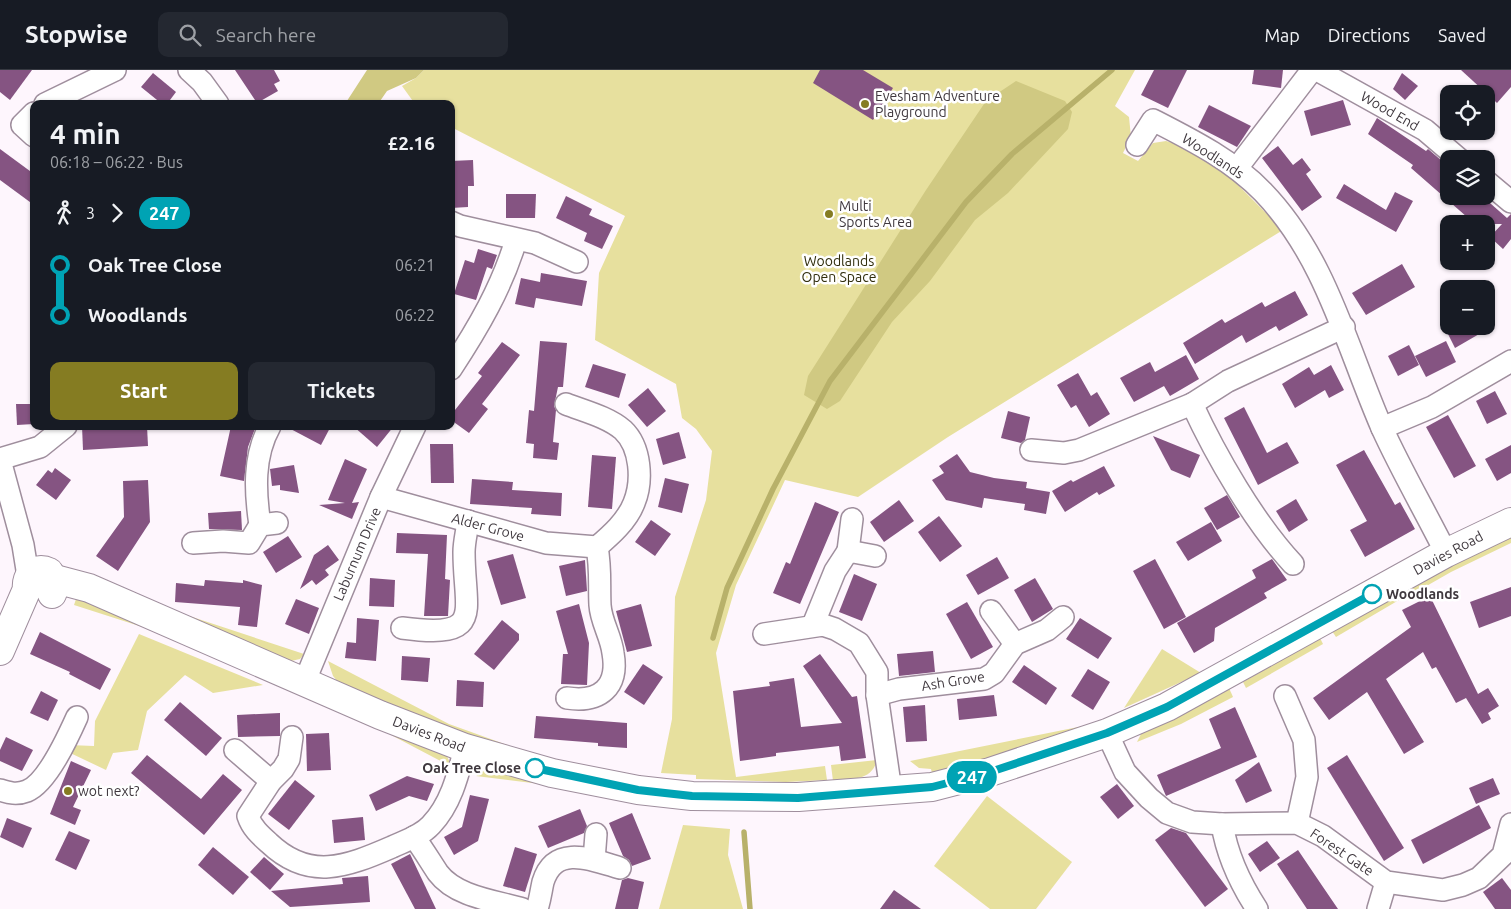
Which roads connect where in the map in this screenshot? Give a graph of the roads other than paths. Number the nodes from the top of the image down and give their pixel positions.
1 (115, 70) edge
2 (189, 70) edge
3 (1312, 70) edge
4 (1317, 70) edge
5 (53, 100) edge
6 (215, 100) edge
7 (30, 117) edge
8 (30, 133) edge
9 (1137, 145) dead end
10 (1448, 150) edge
11 (1237, 168) junction
12 (1495, 189) edge
13 (1511, 202) edge
14 (455, 224) edge
15 (516, 240) junction
16 (577, 262) dead end
17 (1344, 327) junction
18 (455, 355) edge
19 (1511, 361) edge
20 (566, 404) dead end
21 (1192, 404) junction
22 (1382, 428) junction
23 (61, 430) edge
24 (268, 430) edge
25 (413, 430) edge
26 (1031, 450) dead end
27 (0, 460) edge
28 (381, 497) junction
29 (852, 519) dead end
30 (468, 522) junction
31 (1511, 522) edge
32 (193, 543) dead end
33 (597, 547) junction
34 (848, 551) junction
35 (1446, 552) junction
36 (875, 556) dead end
37 (1293, 564) dead end
38 (41, 584) junction
39 (991, 611) dead end
40 (1063, 617) dead end
41 (813, 625) junction
42 (402, 628) dead end
43 (764, 634) dead end
44 (5, 640) edge
45 (1015, 644) junction
46 (304, 683) junction
47 (877, 695) junction
48 (1285, 696) dead end
49 (567, 698) dead end
50 (77, 717) dead end
51 (1107, 733) junction
52 (292, 737) dead end
53 (465, 748) junction
54 (235, 750) dead end
55 (271, 781) junction
56 (0, 790) edge
57 (891, 791) junction
58 (1297, 823) junction
59 (1222, 824) junction
60 (1511, 824) edge
61 (596, 834) dead end
62 (414, 837) junction
63 (1507, 857) edge
64 (594, 860) junction
65 (620, 868) dead end
66 (1386, 882) junction
67 (523, 909) edge
68 (537, 909) edge
69 (1257, 909) edge
70 (1378, 909) edge

1 - 5 street
2 - 6 street
3 - 11 street
4 - 10 street, Wood End
7 - 8 street
9 - 11 street, Woodlands
11 - 17 street, Woodlands
12 - 13 street
14 - 15 street
15 - 16 street
15 - 18 street
17 - 21 street
17 - 22 street, Woodlands
19 - 22 street
20 - 33 street
21 - 26 street
21 - 37 street
22 - 35 street, Woodlands
23 - 27 street
24 - 32 street
25 - 28 street, Laburnum Drive
27 - 38 street
28 - 30 street, Alder Grove
28 - 46 street, Laburnum Drive
29 - 34 street
30 - 33 street, Alder Grove
30 - 42 street
31 - 35 street, Davies Road
33 - 49 street
34 - 36 street
34 - 41 street
35 - 51 street, Davies Road
38 - 44 street
38 - 46 street, Davies Road
39 - 45 street
40 - 45 street
41 - 43 street
41 - 47 street
45 - 47 street, Ash Grove
46 - 53 street, Davies Road
47 - 57 street
48 - 58 street, Forest Gate
50 - 56 street
51 - 57 street, Davies Road
51 - 59 street, Forest Gate
52 - 55 street
53 - 57 street, Davies Road
53 - 62 street
54 - 55 street
55 - 62 street
58 - 59 street, Forest Gate
58 - 66 street, Forest Gate
59 - 69 street
60 - 63 street, Forest Gate
61 - 64 street
62 - 67 street
63 - 66 street, Forest Gate
64 - 65 street
64 - 68 street
66 - 70 street, Forest Gate

